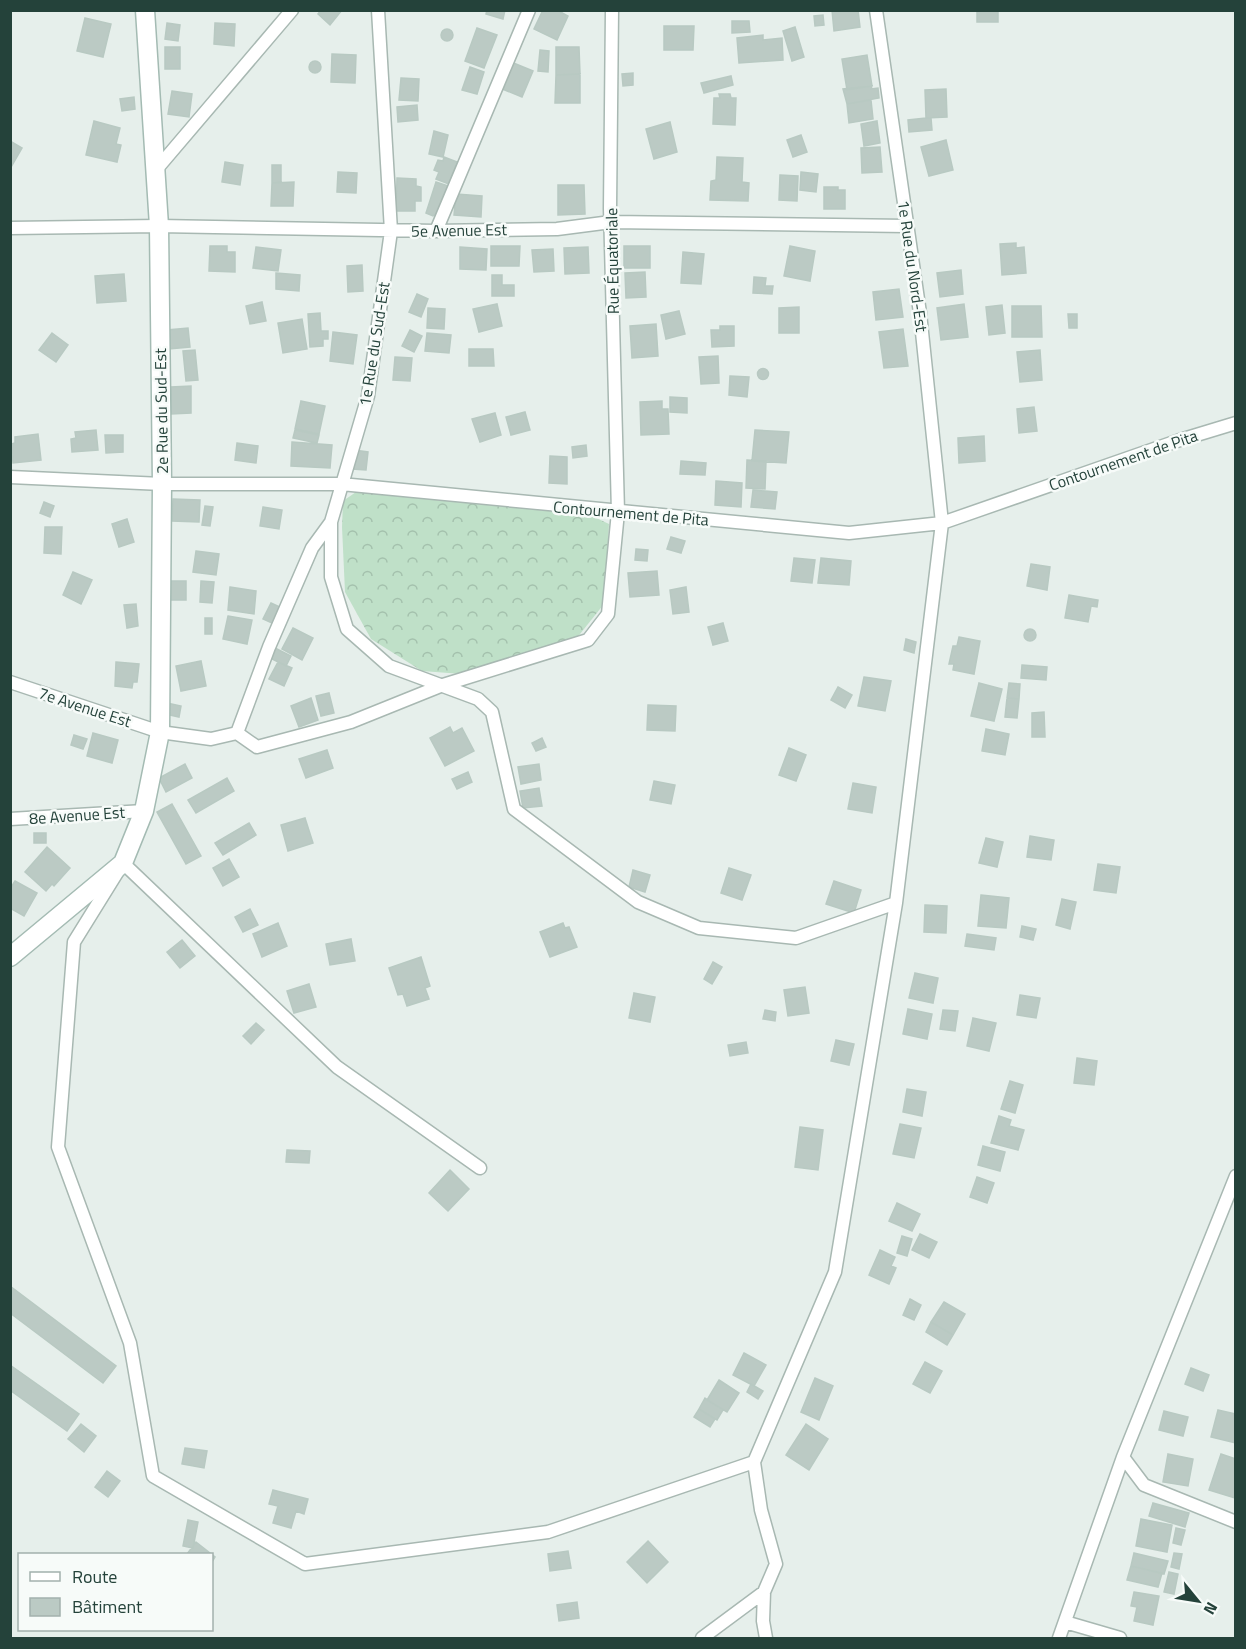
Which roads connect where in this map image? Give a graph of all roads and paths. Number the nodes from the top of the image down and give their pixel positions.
1 (145, 10) edge
2 (292, 10) edge
3 (378, 10) edge
4 (529, 10) edge
5 (612, 10) edge
6 (876, 10) edge
7 (155, 171) junction
8 (611, 222) junction
9 (159, 226) junction
10 (907, 226) junction
11 (10, 228) edge
12 (391, 231) junction
13 (436, 231) junction
14 (1236, 423) edge
15 (10, 477) edge
16 (162, 484) junction
17 (341, 484) junction
18 (618, 512) junction
19 (331, 522) junction
20 (942, 523) junction
21 (10, 682) edge
22 (443, 685) junction
23 (160, 732) junction
24 (237, 733) junction
25 (144, 811) junction
26 (10, 819) edge
27 (123, 862) junction
28 (896, 903) junction
29 (10, 957) edge
30 (480, 1168) dead end
31 (1236, 1176) edge
32 (1123, 1457) junction
33 (754, 1462) junction
34 (1236, 1522) edge
35 (764, 1592) junction
36 (1065, 1622) junction
37 (702, 1638) edge
38 (766, 1638) edge
39 (1059, 1638) edge
40 (1120, 1638) edge

1 - 7 street, 2e Rue du Sud-Est
2 - 7 street
3 - 12 street, 1e Rue du Sud-Est
4 - 13 street
5 - 8 street, Rue Équatoriale
6 - 10 street, 1e Rue du Nord-Est
7 - 9 street, 2e Rue du Sud-Est
8 - 10 street, 5e Avenue Est
8 - 13 street, 5e Avenue Est
8 - 18 street, Rue Équatoriale
9 - 11 street, 5e Avenue Est
9 - 12 street, 5e Avenue Est
9 - 16 street, 2e Rue du Sud-Est
10 - 20 street, 1e Rue du Nord-Est
12 - 13 street, 5e Avenue Est
12 - 17 street, 1e Rue du Sud-Est
14 - 20 street, Contournement de Pita
15 - 16 street, Contournement de Pita
16 - 17 street, Contournement de Pita
16 - 23 street, 2e Rue du Sud-Est
17 - 18 street, Contournement de Pita
17 - 19 street, 1e Rue du Sud-Est
18 - 20 street, Contournement de Pita
18 - 22 street, Rue Équatoriale
19 - 22 street, 1e Rue du Sud-Est
19 - 24 street
20 - 28 street, 1e Rue du Nord-Est
21 - 23 street, 7e Avenue Est
22 - 24 street, Rue Équatoriale
22 - 28 street, 1e Rue du Sud-Est
23 - 24 street, 7e Avenue Est
23 - 25 street, 2e Rue du Sud-Est
25 - 26 street, 8e Avenue Est
25 - 27 street, 2e Rue du Sud-Est
27 - 29 street
27 - 30 street
27 - 33 street
28 - 33 street, 1e Rue du Nord-Est
31 - 32 street
32 - 34 street
32 - 36 street
33 - 35 street
35 - 37 street
35 - 38 street
36 - 39 street
36 - 40 street

